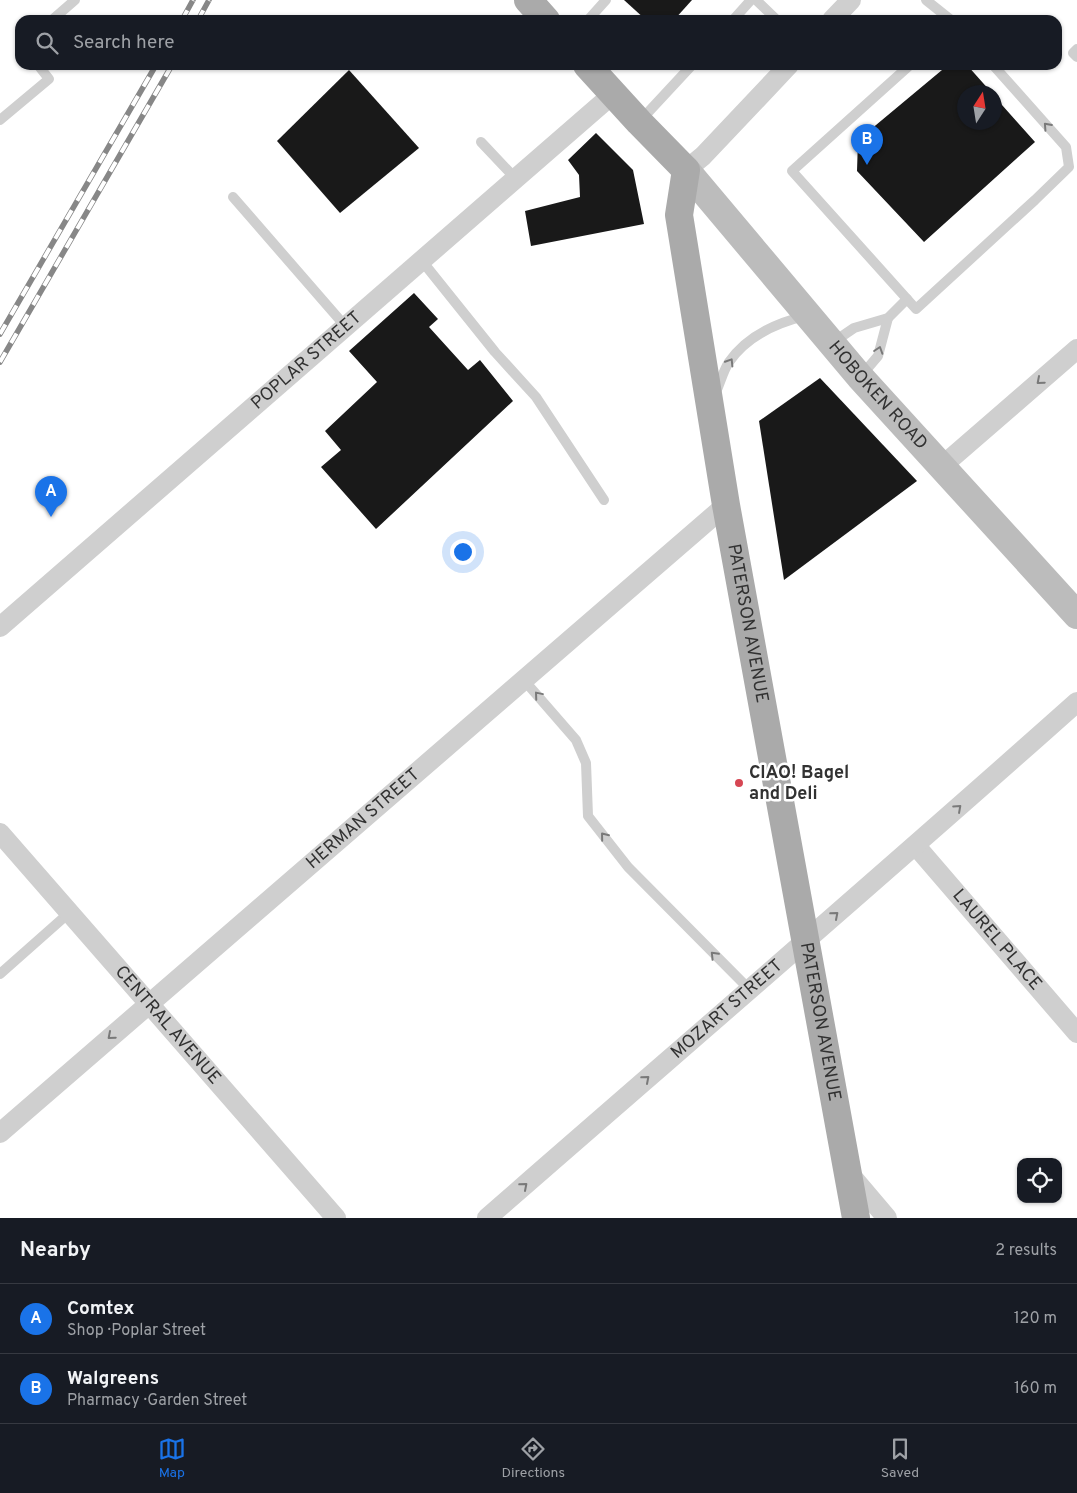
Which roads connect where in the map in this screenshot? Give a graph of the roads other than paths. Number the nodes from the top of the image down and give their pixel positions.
1 (75, 0) edge
2 (528, 0) edge
3 (606, 0) edge
4 (751, 0) edge
5 (756, 0) edge
6 (850, 0) edge
7 (926, 0) edge
8 (58, 15) edge
9 (542, 15) edge
10 (592, 15) edge
11 (738, 15) edge
12 (772, 15) edge
13 (836, 15) edge
14 (945, 15) edge
15 (1077, 49) edge
16 (1077, 57) edge
17 (42, 70) edge
18 (591, 70) edge
19 (687, 70) edge
20 (784, 70) edge
21 (904, 70) edge
22 (997, 70) edge
23 (613, 94) junction
24 (0, 120) edge
25 (639, 122) junction
26 (481, 142) dead end
27 (686, 170) junction
28 (516, 180) junction
29 (232, 197) dead end
30 (422, 261) junction
31 (907, 299) junction
32 (808, 315) junction
33 (888, 318) junction
34 (346, 327) junction
35 (832, 344) junction
36 (1077, 349) edge
37 (860, 377) junction
38 (710, 406) junction
39 (941, 467) junction
40 (604, 500) dead end
41 (726, 505) junction
42 (1077, 615) edge
43 (0, 627) edge
44 (523, 679) junction
45 (1077, 702) edge
46 (0, 833) edge
47 (916, 846) junction
48 (70, 912) junction
49 (805, 940) junction
50 (0, 974) edge
51 (749, 989) junction
52 (148, 1004) junction
53 (1077, 1033) edge
54 (0, 1133) edge
55 (848, 1172) junction
56 (336, 1218) edge
57 (487, 1218) edge
58 (856, 1218) edge
59 (887, 1218) edge

1 - 8 lane
2 - 9 main road
3 - 10 lane
4 - 11 lane
5 - 12 lane
6 - 13 street
7 - 14 lane
15 - 16 lane
17 - 24 lane
18 - 23 main road
19 - 25 lane
20 - 27 street
21 - 31 lane
31 -> 22 lane
23 - 25 main road
23 - 28 street, POPLAR STREET
25 - 27 main road
26 - 28 lane
27 - 32 street, HOBOKEN ROAD
27 - 38 main road, PATERSON AVENUE
28 - 30 street, POPLAR STREET
29 - 34 lane
30 - 34 street, POPLAR STREET
30 - 40 lane
31 - 33 lane
32 - 35 street, HOBOKEN ROAD
38 -> 32 lane
33 - 35 lane
37 -> 33 lane
34 - 43 street, POPLAR STREET
35 - 37 street, HOBOKEN ROAD
36 -> 39 street
37 - 39 street, HOBOKEN ROAD
38 - 41 main road, PATERSON AVENUE
39 - 42 street, HOBOKEN ROAD
41 - 44 street, HERMAN STREET
41 - 49 main road, PATERSON AVENUE
51 -> 44 lane
44 - 52 street, HERMAN STREET
47 -> 45 street, MOZART STREET
46 - 48 street, CENTRAL AVENUE
49 -> 47 street, MOZART STREET
47 - 53 street, LAUREL PLACE
48 - 50 lane
48 - 52 street, CENTRAL AVENUE
49 - 51 street, MOZART STREET
49 - 55 main road, PATERSON AVENUE
57 -> 51 street, MOZART STREET
52 -> 54 street, HERMAN STREET
52 - 56 street, CENTRAL AVENUE
55 - 58 main road, PATERSON AVENUE
55 - 59 street

